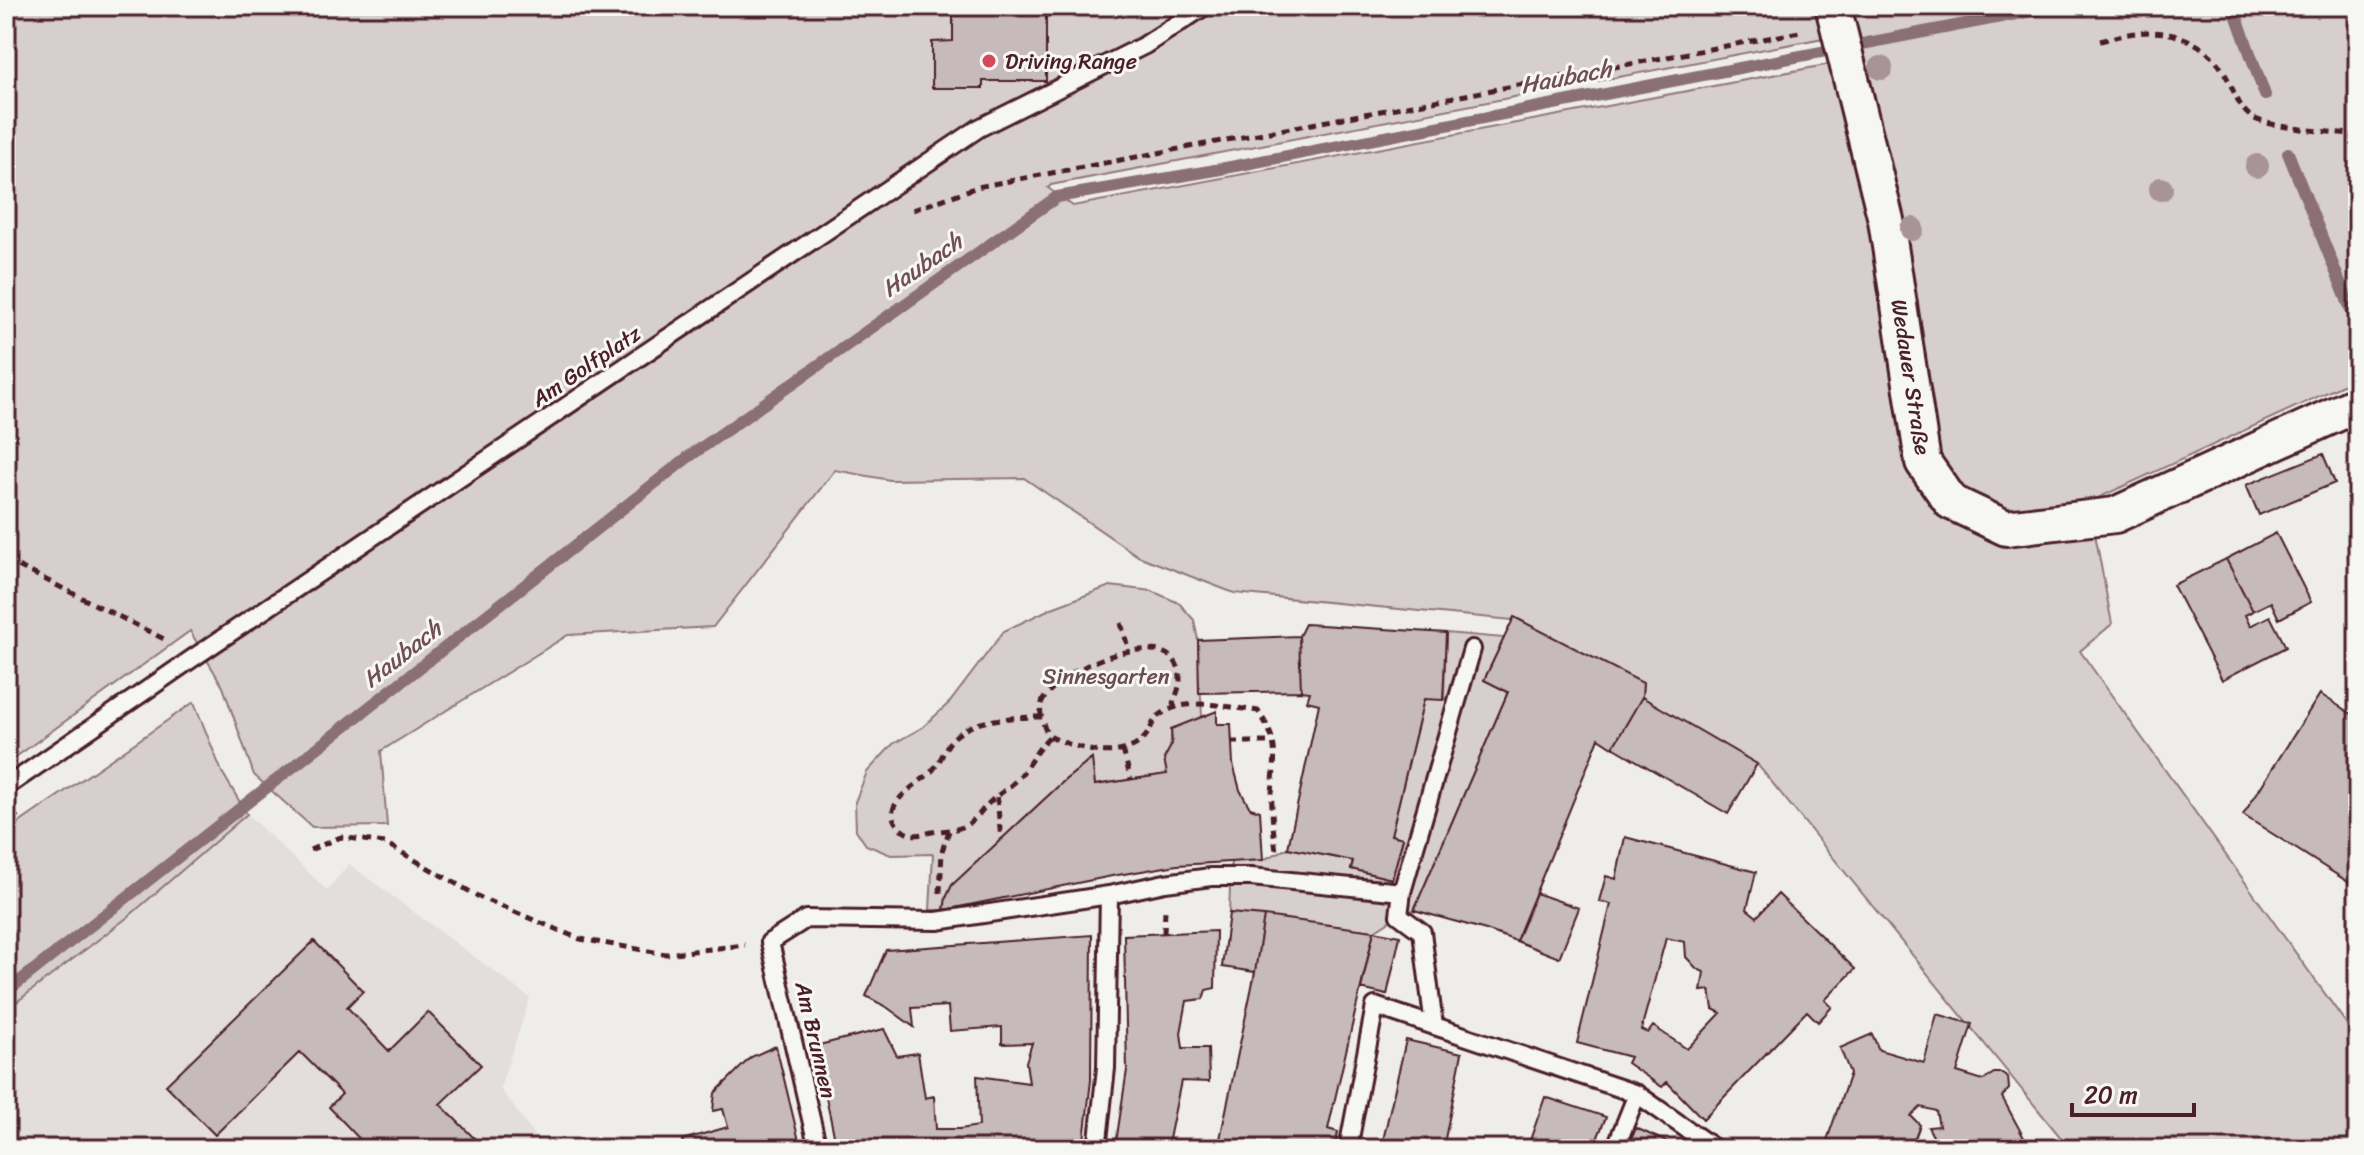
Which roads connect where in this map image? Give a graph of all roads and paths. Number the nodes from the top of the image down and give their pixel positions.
1 (1205, 6) edge
2 (1837, 22) edge
3 (2100, 41) dead end
4 (2358, 135) edge
5 (904, 213) dead end
6 (2358, 404) edge
7 (6, 560) edge
8 (1121, 623) dead end
9 (1472, 649) dead end
10 (1129, 651) junction
11 (190, 660) junction
12 (1175, 708) junction
13 (1042, 717) junction
14 (1050, 736) junction
15 (1231, 742) dead end
16 (1273, 742) junction
17 (1123, 750) junction
18 (1131, 780) dead end
19 (6, 787) edge
20 (997, 796) junction
21 (18, 815) dead end
22 (6, 824) edge
23 (949, 831) junction
24 (1001, 840) dead end
25 (310, 850) dead end
26 (1281, 879) junction
27 (1402, 892) junction
28 (1109, 895) junction
29 (937, 921) junction
30 (770, 942) junction
31 (1434, 1026) junction
32 (1637, 1094) junction
33 (818, 1149) edge
34 (1097, 1149) edge
35 (1348, 1149) edge
36 (1615, 1149) edge
37 (1715, 1149) edge

1 - 11 lane, Am Golfplatz
2 - 5 path
2 - 6 street, Wedauer Straße
3 - 4 path
7 - 11 path
8 - 10 path
9 - 27 lane
10 - 12 path
10 - 13 path
11 - 19 lane, Am Golfplatz
12 - 16 path
12 - 17 path
13 - 14 path
13 - 23 path
14 - 17 path
14 - 20 path
15 - 16 path
16 - 26 path
17 - 18 path
20 - 23 path
20 - 24 path
21 - 22 path
23 - 29 path
25 - 30 path
26 - 27 lane
26 - 28 lane
27 - 31 lane
28 - 29 lane
28 - 34 lane
29 - 30 lane
30 - 33 lane, Am Brunnen
31 - 32 lane
31 - 35 lane
32 - 36 lane
32 - 37 lane

